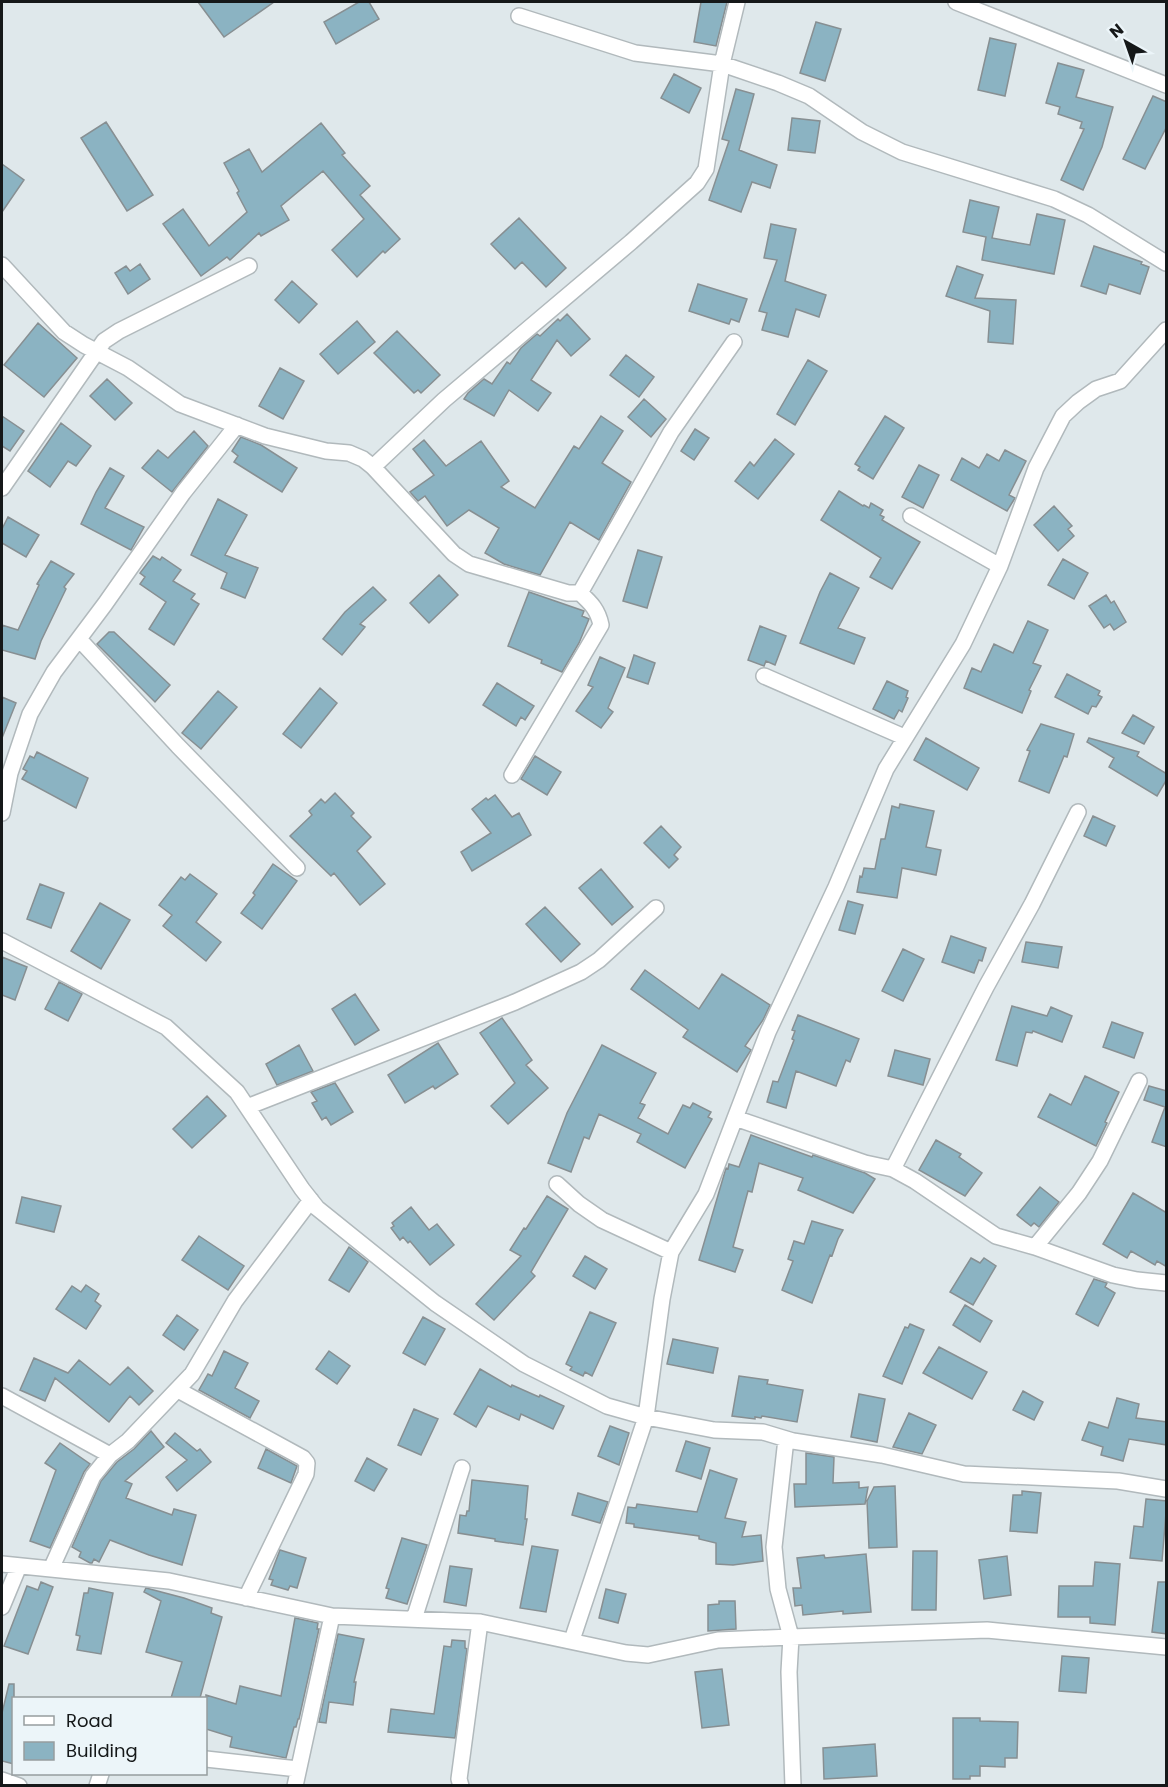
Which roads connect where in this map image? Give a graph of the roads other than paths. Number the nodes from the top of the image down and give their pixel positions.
1 (736, 2) edge
2 (956, 2) edge
3 (519, 16) dead end
4 (722, 64) junction
5 (1167, 85) edge
6 (1167, 263) edge
7 (2, 266) edge
8 (249, 266) dead end
9 (1167, 330) edge
10 (734, 342) dead end
11 (95, 351) junction
12 (237, 425) junction
13 (373, 467) junction
14 (2, 488) edge
15 (911, 516) dead end
16 (1000, 566) junction
17 (580, 593) junction
18 (79, 639) junction
19 (764, 676) dead end
20 (904, 738) junction
21 (512, 775) dead end
22 (1078, 812) dead end
23 (2, 813) edge
24 (297, 868) dead end
25 (656, 908) dead end
26 (2, 941) edge
27 (1139, 1081) dead end
28 (247, 1107) junction
29 (735, 1118) junction
30 (893, 1169) junction
31 (557, 1184) dead end
32 (311, 1200) junction
33 (1035, 1247) junction
34 (671, 1252) junction
35 (1167, 1282) edge
36 (178, 1390) junction
37 (2, 1396) edge
38 (646, 1417) junction
39 (786, 1439) junction
40 (110, 1455) junction
41 (462, 1468) dead end
42 (1167, 1489) edge
43 (2, 1564) edge
44 (19, 1566) junction
45 (51, 1569) junction
46 (246, 1598) junction
47 (2, 1607) edge
48 (332, 1616) junction
49 (414, 1619) junction
50 (480, 1622) junction
51 (791, 1637) junction
52 (572, 1640) junction
53 (1167, 1647) edge
54 (207, 1759) edge
55 (298, 1769) junction
56 (2, 1780) edge
57 (19, 1785) edge
58 (295, 1785) edge
59 (461, 1785) edge
60 (793, 1785) edge

1 - 4 street
2 - 5 street
3 - 4 street
4 - 6 street
4 - 13 street
7 - 11 street
8 - 11 street
9 - 16 street
10 - 17 street
11 - 12 street
11 - 14 street
12 - 13 street
12 - 18 street
13 - 17 street
15 - 16 street
16 - 20 street
17 - 21 street
18 - 23 street
18 - 24 street
19 - 20 street
20 - 29 street
22 - 30 street
25 - 28 street
26 - 28 street
27 - 33 street
28 - 32 street
29 - 30 street
29 - 34 street
30 - 33 street
31 - 34 street
32 - 36 street
32 - 38 street
33 - 35 street
34 - 38 street
36 - 40 street
36 - 46 street
37 - 40 street
38 - 39 street
38 - 52 street
39 - 42 street
39 - 51 street
40 - 45 street
41 - 49 street
43 - 44 street
44 - 45 street
44 - 47 street
45 - 46 street
46 - 48 street
48 - 49 street
48 - 55 street
49 - 50 street
50 - 52 street
50 - 59 street
51 - 52 street
51 - 53 street
51 - 60 street
54 - 55 street
55 - 58 street
56 - 57 street

